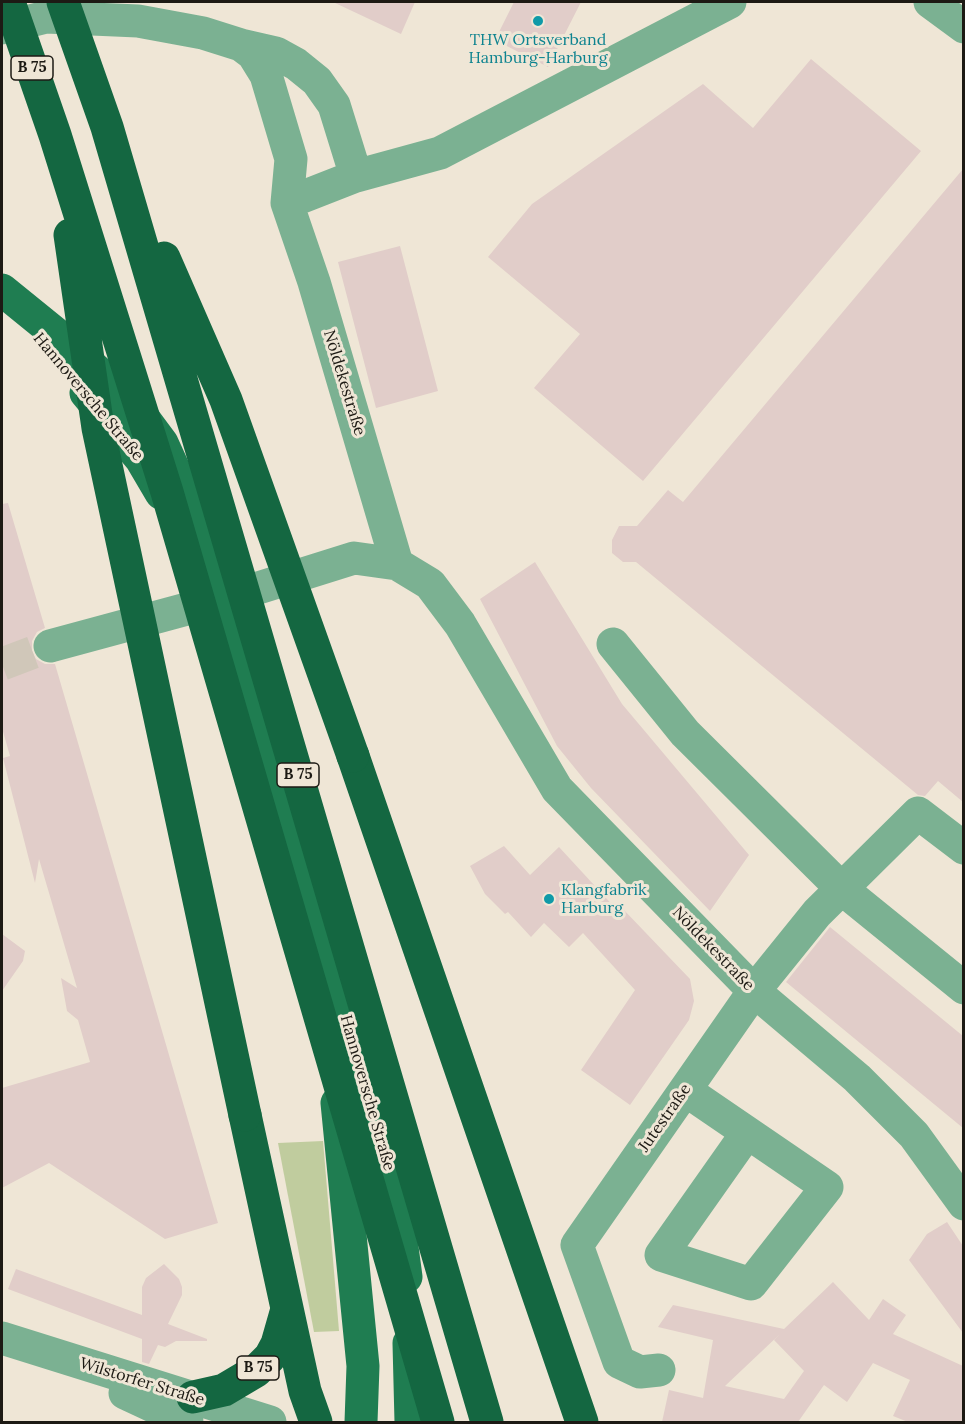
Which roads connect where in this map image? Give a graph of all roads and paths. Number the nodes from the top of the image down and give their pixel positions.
1 (9, 2) edge
2 (63, 2) edge
3 (730, 2) edge
4 (930, 2) edge
5 (963, 27) edge
6 (2, 28) edge
7 (241, 45) junction
8 (107, 127) junction
9 (55, 135) junction
10 (356, 176) junction
11 (286, 203) junction
12 (2, 292) edge
13 (397, 564) junction
14 (220, 600) junction
15 (613, 644) dead end
16 (50, 646) tunnel mouth
17 (963, 848) edge
18 (842, 889) junction
19 (321, 946) junction
20 (963, 988) edge
21 (754, 991) junction
22 (685, 1090) junction
23 (747, 1133) junction
24 (963, 1204) edge
25 (287, 1304) junction
26 (2, 1338) edge
27 (659, 1370) dead end
28 (190, 1410) edge
29 (270, 1422) edge
30 (316, 1422) edge
31 (361, 1422) edge
32 (411, 1422) edge
33 (438, 1422) edge
34 (487, 1422) edge
35 (582, 1422) edge

1 - 9 highway, B 75, bridge
2 - 8 highway, B 75, bridge
3 - 10 street
4 - 5 street
6 - 7 street
7 - 10 street
7 - 11 street
8 - 34 highway, B 75, bridge
8 - 35 highway, B 75, bridge
9 - 25 highway, B 75, bridge
9 - 33 highway, B 75, bridge
10 - 11 street
11 - 13 street, Nöldekestraße
12 - 14 main road, Hannoversche Straße
13 - 14 street, Nöldekestraße
13 - 21 street, Nöldekestraße
14 - 16 street, Nöldekestraße
14 - 19 main road, Hannoversche Straße
15 - 18 street
17 - 18 street, Jutestraße
18 - 20 street
18 - 21 street, Jutestraße
19 - 31 main road, Hannoversche Straße
19 - 32 main road, Hannoversche Straße
21 - 22 street, Jutestraße
21 - 24 street, Nöldekestraße
22 - 23 street
22 - 27 street, Jutestraße
23 - 23 street
25 - 28 highway, B 75
25 - 30 highway, B 75
26 - 28 street, Wilstorfer Straße
28 - 29 street, Wilstorfer Straße

